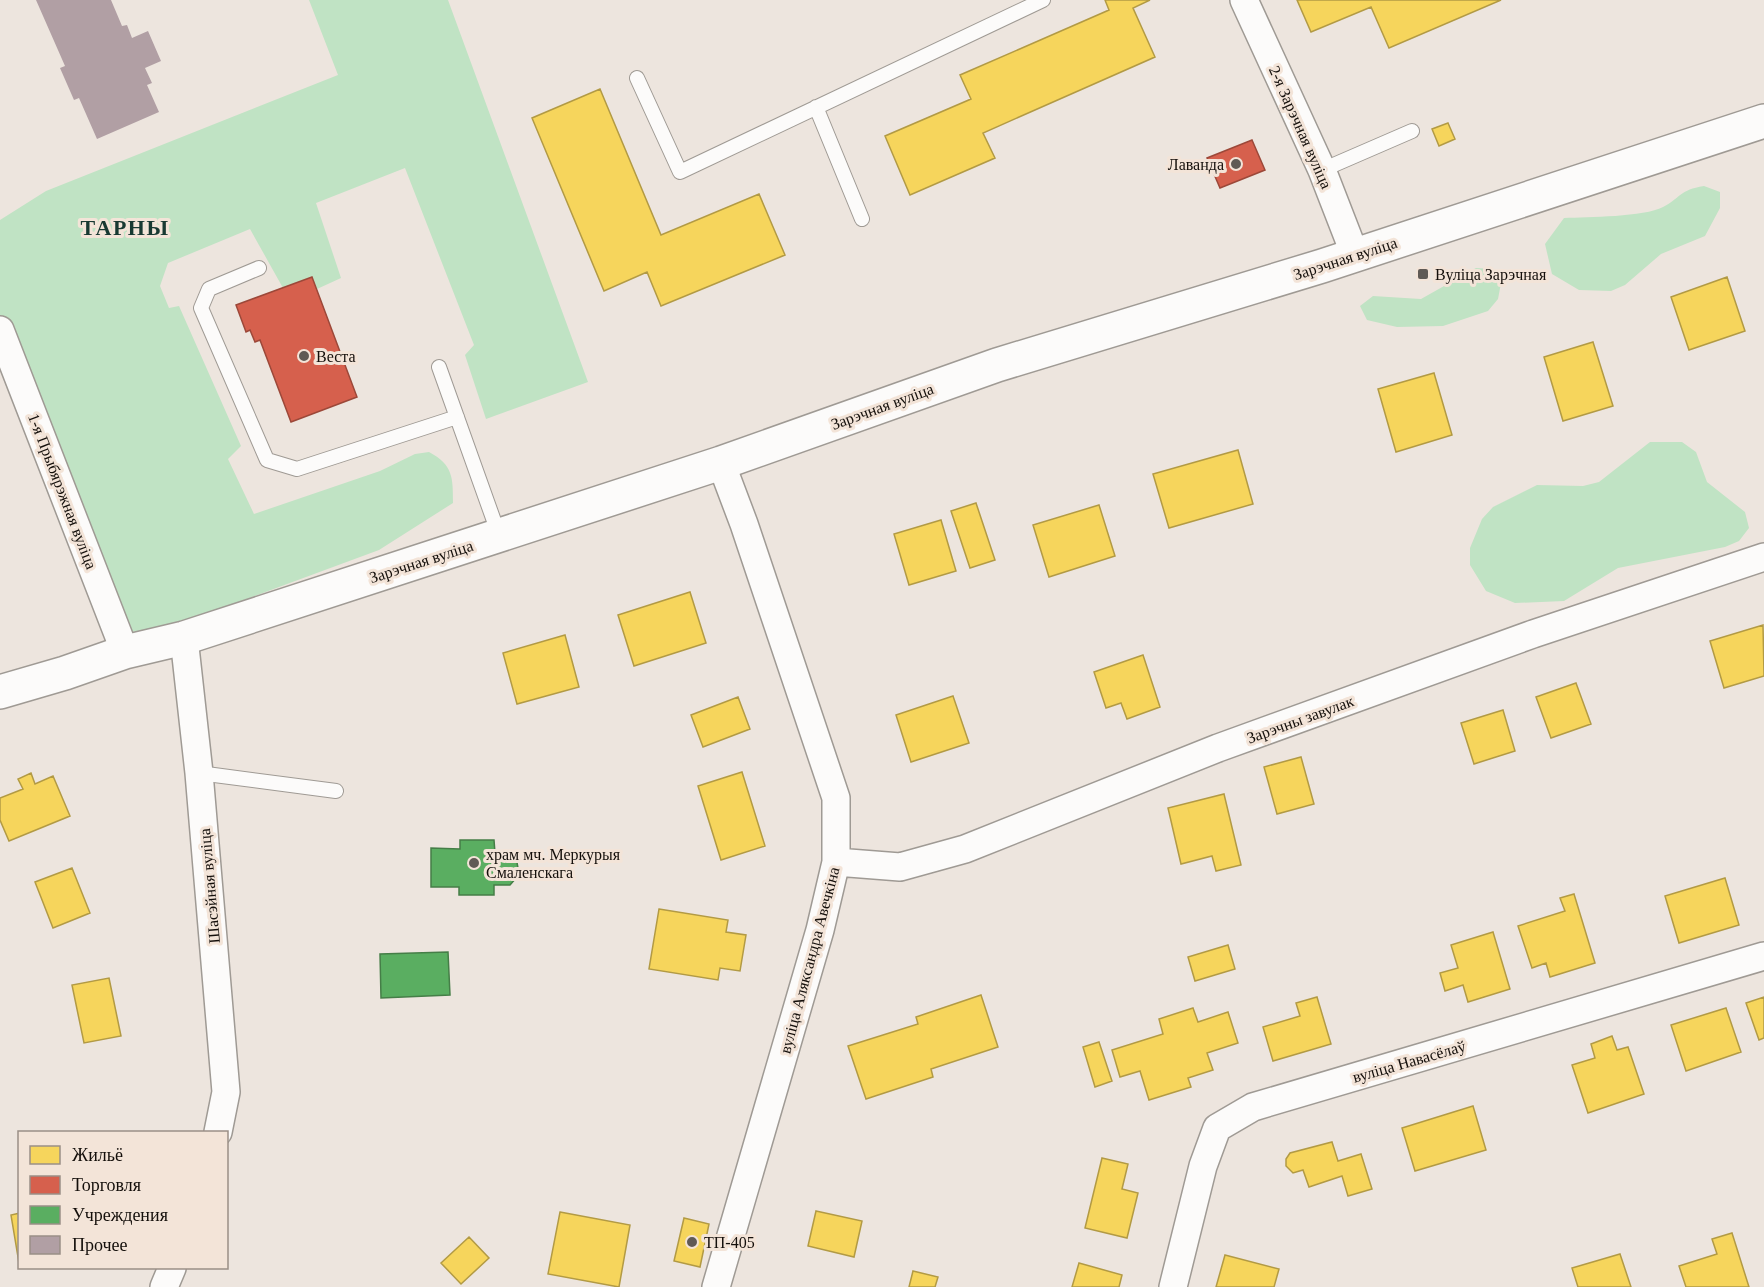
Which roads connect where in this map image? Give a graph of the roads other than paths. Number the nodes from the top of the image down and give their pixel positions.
1 (1043, 0) edge
2 (1244, 0) edge
3 (637, 78) dead end
4 (816, 107) junction
5 (1764, 121) edge
6 (1412, 131) dead end
7 (1322, 170) junction
8 (862, 219) dead end
9 (1355, 255) junction
10 (259, 268) dead end
11 (0, 330) edge
12 (439, 367) dead end
13 (457, 417) junction
14 (721, 463) junction
15 (500, 535) junction
16 (1764, 557) edge
17 (184, 638) junction
18 (124, 652) junction
19 (0, 692) edge
20 (199, 773) junction
21 (336, 791) dead end
22 (836, 862) junction
23 (1764, 956) edge
24 (218, 1131) edge
25 (172, 1269) edge
26 (164, 1287) edge
27 (717, 1287) edge
28 (1173, 1287) edge

1 - 4 lane
2 - 7 street, 2-я Зарэчная вуліца
3 - 4 lane
4 - 8 lane
5 - 9 street, Зарэчная вуліца
6 - 7 lane
7 - 9 street, 2-я Зарэчная вуліца
9 - 14 street, Зарэчная вуліца
10 - 13 lane
11 - 18 street, 1-я Прыбярэжная вуліца
12 - 13 lane
13 - 15 lane
14 - 15 street, Зарэчная вуліца
14 - 22 street, вуліца Аляксандра Авечкіна
15 - 17 street, Зарэчная вуліца
16 - 22 street, Зарэчны завулак
17 - 18 street, Зарэчная вуліца
17 - 20 street, Шасэйная вуліца
18 - 19 street, Зарэчная вуліца
20 - 21 lane
20 - 24 street, Шасэйная вуліца
22 - 27 street, вуліца Аляксандра Авечкіна
23 - 28 street, вуліца Навасёлаў
25 - 26 street

